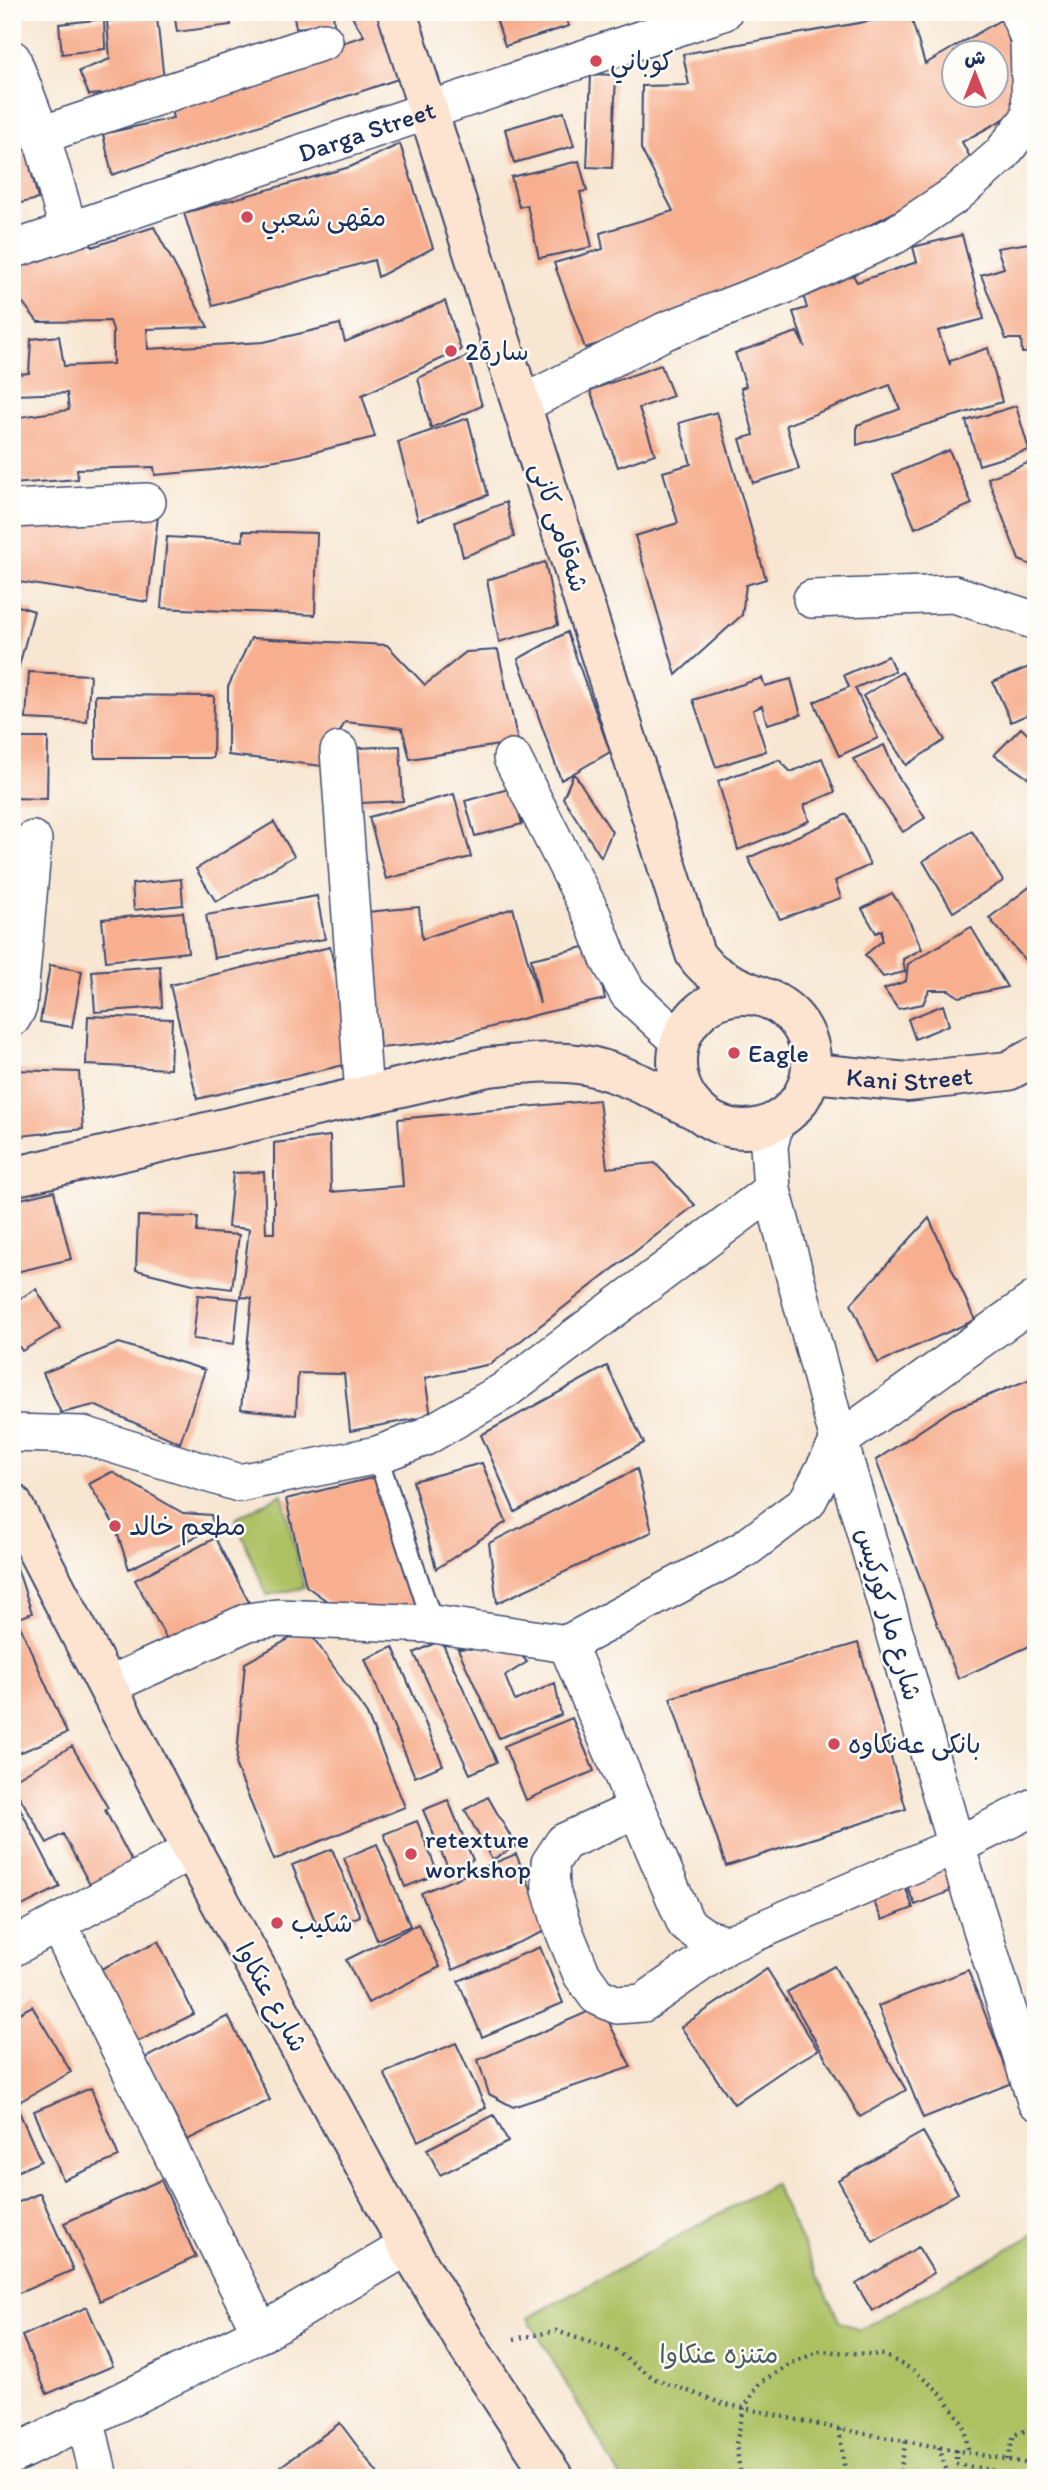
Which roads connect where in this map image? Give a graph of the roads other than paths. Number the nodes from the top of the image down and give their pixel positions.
1 (397, 12) edge
2 (1018, 12) edge
3 (718, 13) edge
4 (324, 41) dead end
5 (12, 59) edge
6 (428, 112) junction
7 (41, 135) junction
8 (69, 232) junction
9 (12, 250) edge
10 (521, 405) junction
11 (147, 502) dead end
12 (12, 509) edge
13 (812, 599) dead end
14 (1036, 621) edge
15 (339, 751) dead end
16 (512, 758) dead end
17 (33, 840) dead end
18 (772, 1001) junction
19 (12, 1018) edge
20 (680, 1041) junction
21 (812, 1073) junction
22 (1027, 1073) edge
23 (364, 1095) junction
24 (699, 1112) junction
25 (775, 1122) junction
26 (12, 1177) edge
27 (772, 1190) junction
28 (1036, 1299) edge
29 (12, 1433) edge
30 (839, 1441) junction
31 (377, 1455) junction
32 (12, 1503) edge
33 (433, 1624) junction
34 (567, 1644) junction
35 (107, 1686) junction
36 (1036, 1806) edge
37 (637, 1809) junction
38 (956, 1846) junction
39 (192, 1850) junction
40 (58, 1924) junction
41 (726, 1945) junction
42 (12, 1948) edge
43 (1036, 2101) edge
44 (408, 2246) junction
45 (261, 2333) junction
46 (85, 2417) junction
47 (15, 2445) edge
48 (99, 2478) edge
49 (554, 2478) edge

1 - 6 street, شەقامی کانی
2 - 10 street
3 - 6 street, Darga Street
4 - 7 street
5 - 7 street
6 - 8 street, Darga Street
6 - 10 street, شەقامی کانی
7 - 8 street
8 - 9 street, Darga Street
10 - 18 street, شەقامی کانی
11 - 12 street
13 - 14 street
15 - 23 street
16 - 20 street
17 - 19 street
18 - 20 street
18 - 21 street
20 - 24 street
21 - 22 street, Kani Street
21 - 25 street
23 - 24 street
23 - 26 street
24 - 25 street
25 - 27 street, شارع مار كوركيس
27 - 30 street, شارع مار كوركيس
27 - 31 street
28 - 30 street
29 - 31 street
30 - 34 street
30 - 38 street, شارع مار كوركيس
31 - 33 lane
32 - 35 street, شارع عنكاوا
33 - 34 street
33 - 35 street
34 - 37 street
35 - 39 street, شارع عنكاوا
36 - 38 street
37 - 41 street
37 - 41 street
38 - 41 street
38 - 43 street, شارع مار كوركيس
39 - 40 street
39 - 44 street, شارع عنكاوا
40 - 42 street
40 - 45 street
44 - 45 street
44 - 49 street, شارع عنكاوا
45 - 46 street
46 - 47 street
46 - 48 street

